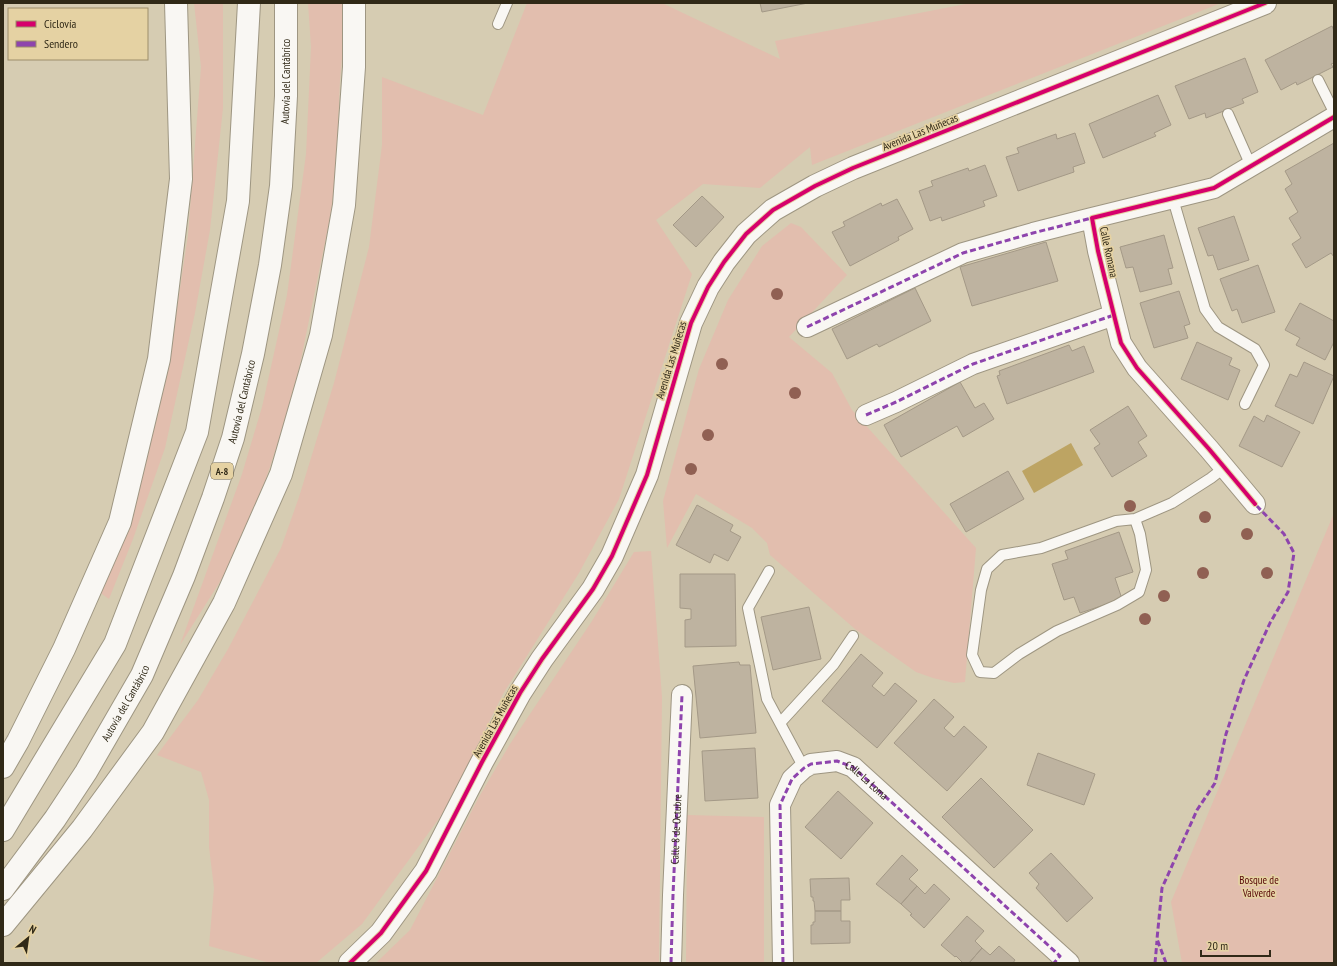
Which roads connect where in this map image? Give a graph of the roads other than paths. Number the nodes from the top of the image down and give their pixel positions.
1 (176, 3) edge
2 (249, 3) edge
3 (286, 3) edge
4 (354, 3) edge
5 (507, 3) edge
6 (1265, 3) edge
7 (498, 24) dead end
8 (1318, 80) dead end
9 (1334, 112) edge
10 (1228, 114) dead end
11 (1334, 116) edge
12 (1251, 166) junction
13 (1173, 199) junction
14 (1092, 218) junction
15 (1114, 315) junction
16 (807, 327) dead end
17 (1245, 404) dead end
18 (866, 415) dead end
19 (1225, 467) junction
20 (1255, 504) dead end
21 (1135, 519) junction
22 (769, 571) dead end
23 (853, 636) dead end
24 (682, 695) dead end
25 (780, 723) junction
26 (3, 766) edge
27 (804, 768) junction
28 (3, 830) edge
29 (3, 889) edge
30 (3, 925) edge
31 (1061, 961) edge
32 (350, 963) edge
33 (671, 963) edge
34 (783, 963) edge

1 - 26 main road
2 - 28 main road
3 - 29 main road, Autovía del Cantábrico / A-8
4 - 30 main road
5 - 7 lane
6 - 32 main road, Avenida Las Muñecas
8 - 9 lane
10 - 12 lane
11 - 12 street, Calle Romana
12 - 13 street, Calle Romana
13 - 14 street, Calle Romana
13 - 17 lane
14 - 15 street, Calle Romana
14 - 16 street
15 - 18 street
15 - 19 street, Calle Romana
19 - 20 street, Calle Romana
19 - 21 lane
21 - 21 lane
22 - 25 lane
23 - 25 lane
24 - 33 street, Calle 8 de Octubre
25 - 27 lane
27 - 31 street, Calle La Loma
27 - 34 street

